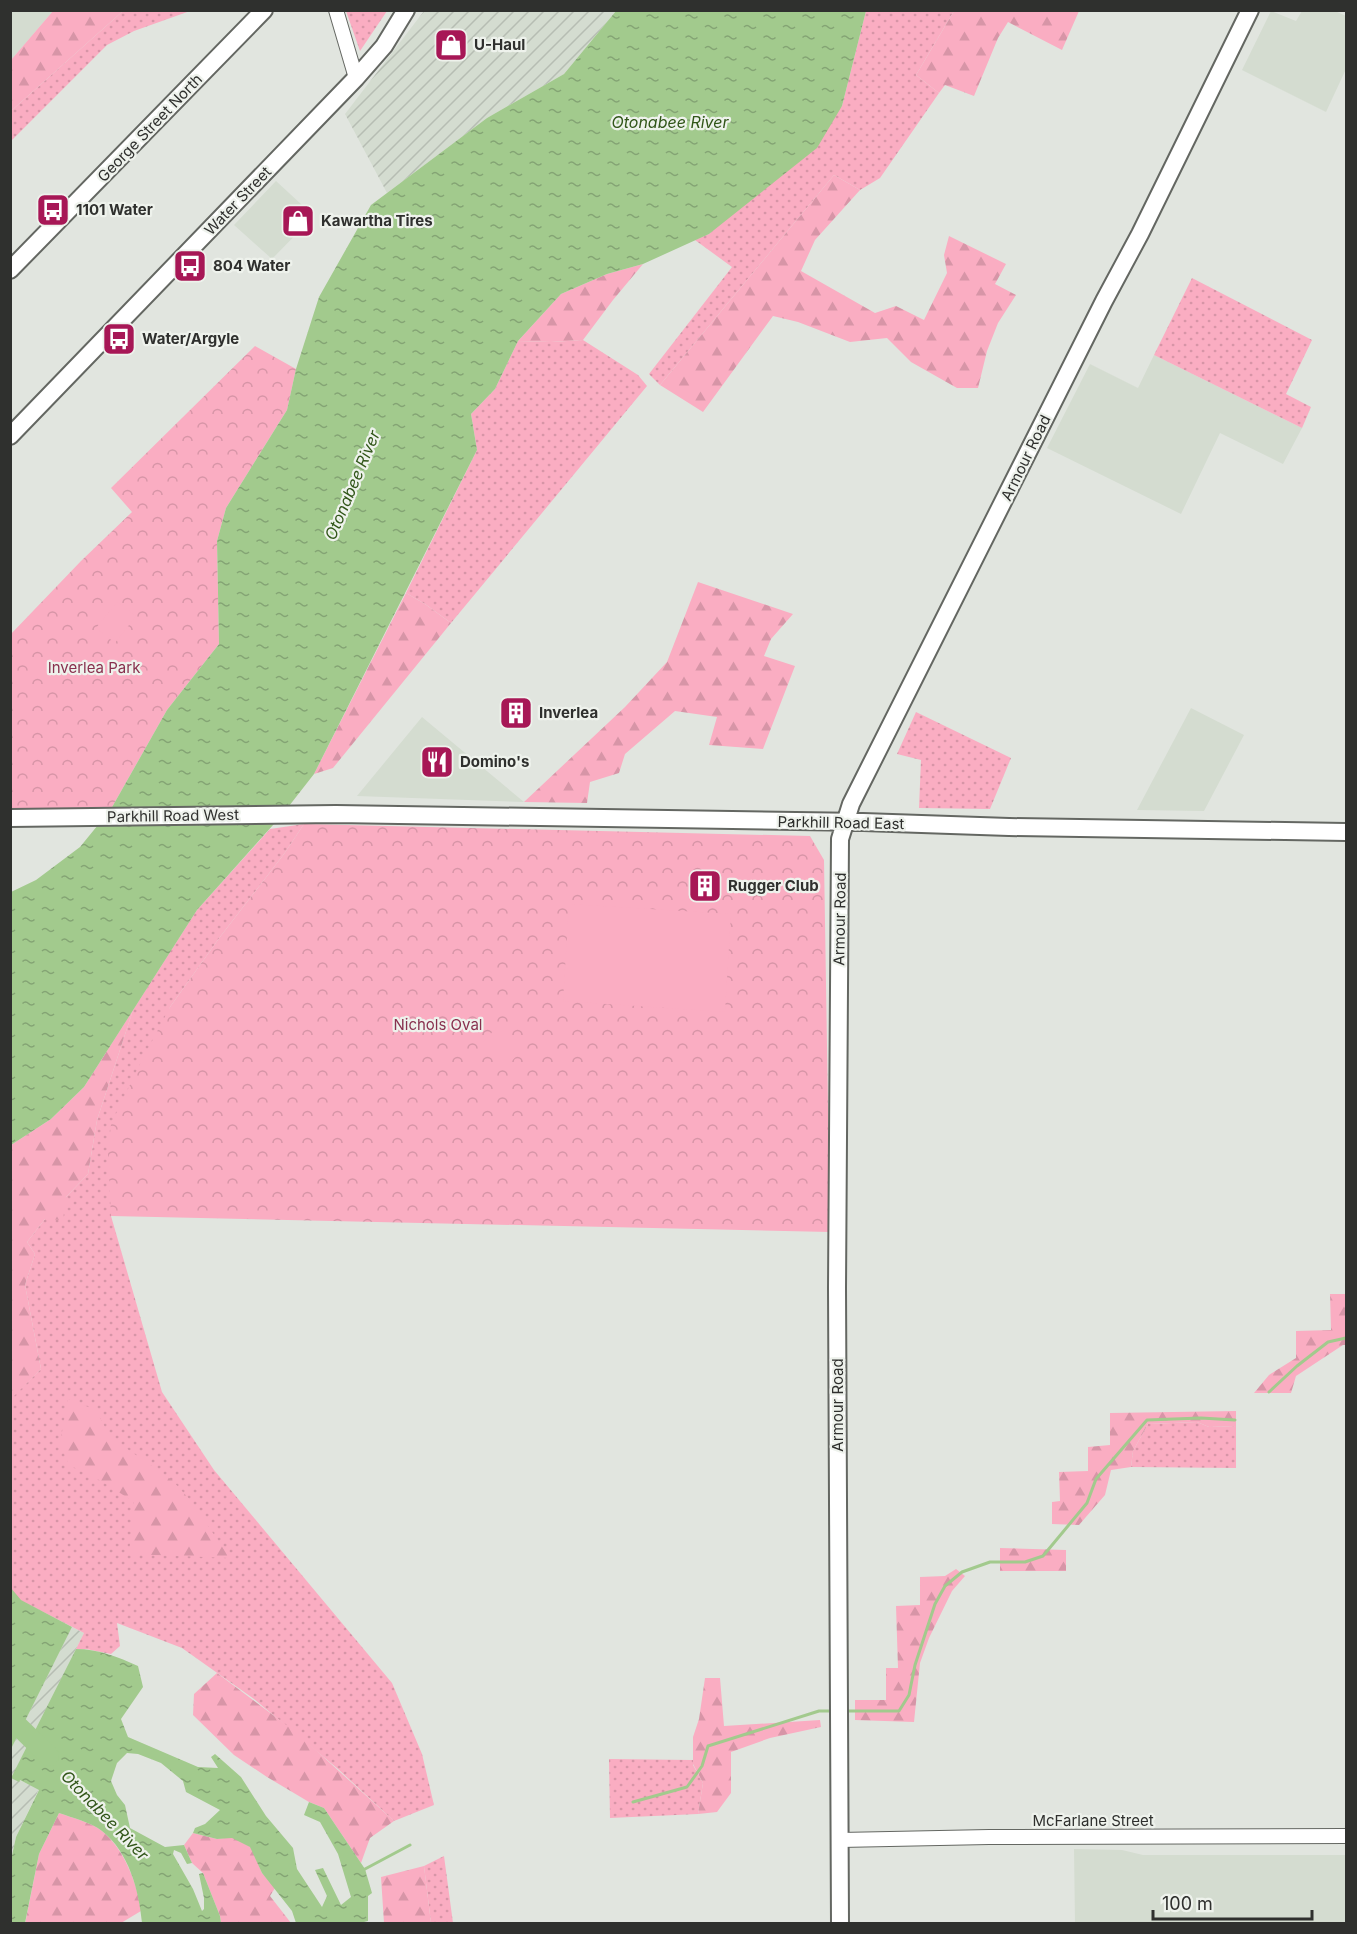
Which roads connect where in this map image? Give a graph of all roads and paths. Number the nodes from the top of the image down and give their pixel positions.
1 (264, 10) edge
2 (336, 10) edge
3 (406, 10) edge
4 (1250, 10) edge
5 (356, 78) junction
6 (10, 270) edge
7 (10, 436) edge
8 (336, 814) joint
9 (10, 818) edge
10 (845, 822) junction
11 (1347, 832) edge
12 (1347, 1836) edge
13 (840, 1840) junction
14 (840, 1923) edge

1 - 6 main road, George Street North
2 - 5 street
3 - 5 main road, Water Street
4 - 10 main road, Armour Road
5 - 7 main road, Water Street
8 - 9 main road, Parkhill Road West
8 - 10 main road, Parkhill Road East
10 - 11 main road, Parkhill Road East
10 - 13 main road, Armour Road
12 - 13 street, McFarlane Street
13 - 14 main road, Armour Road

